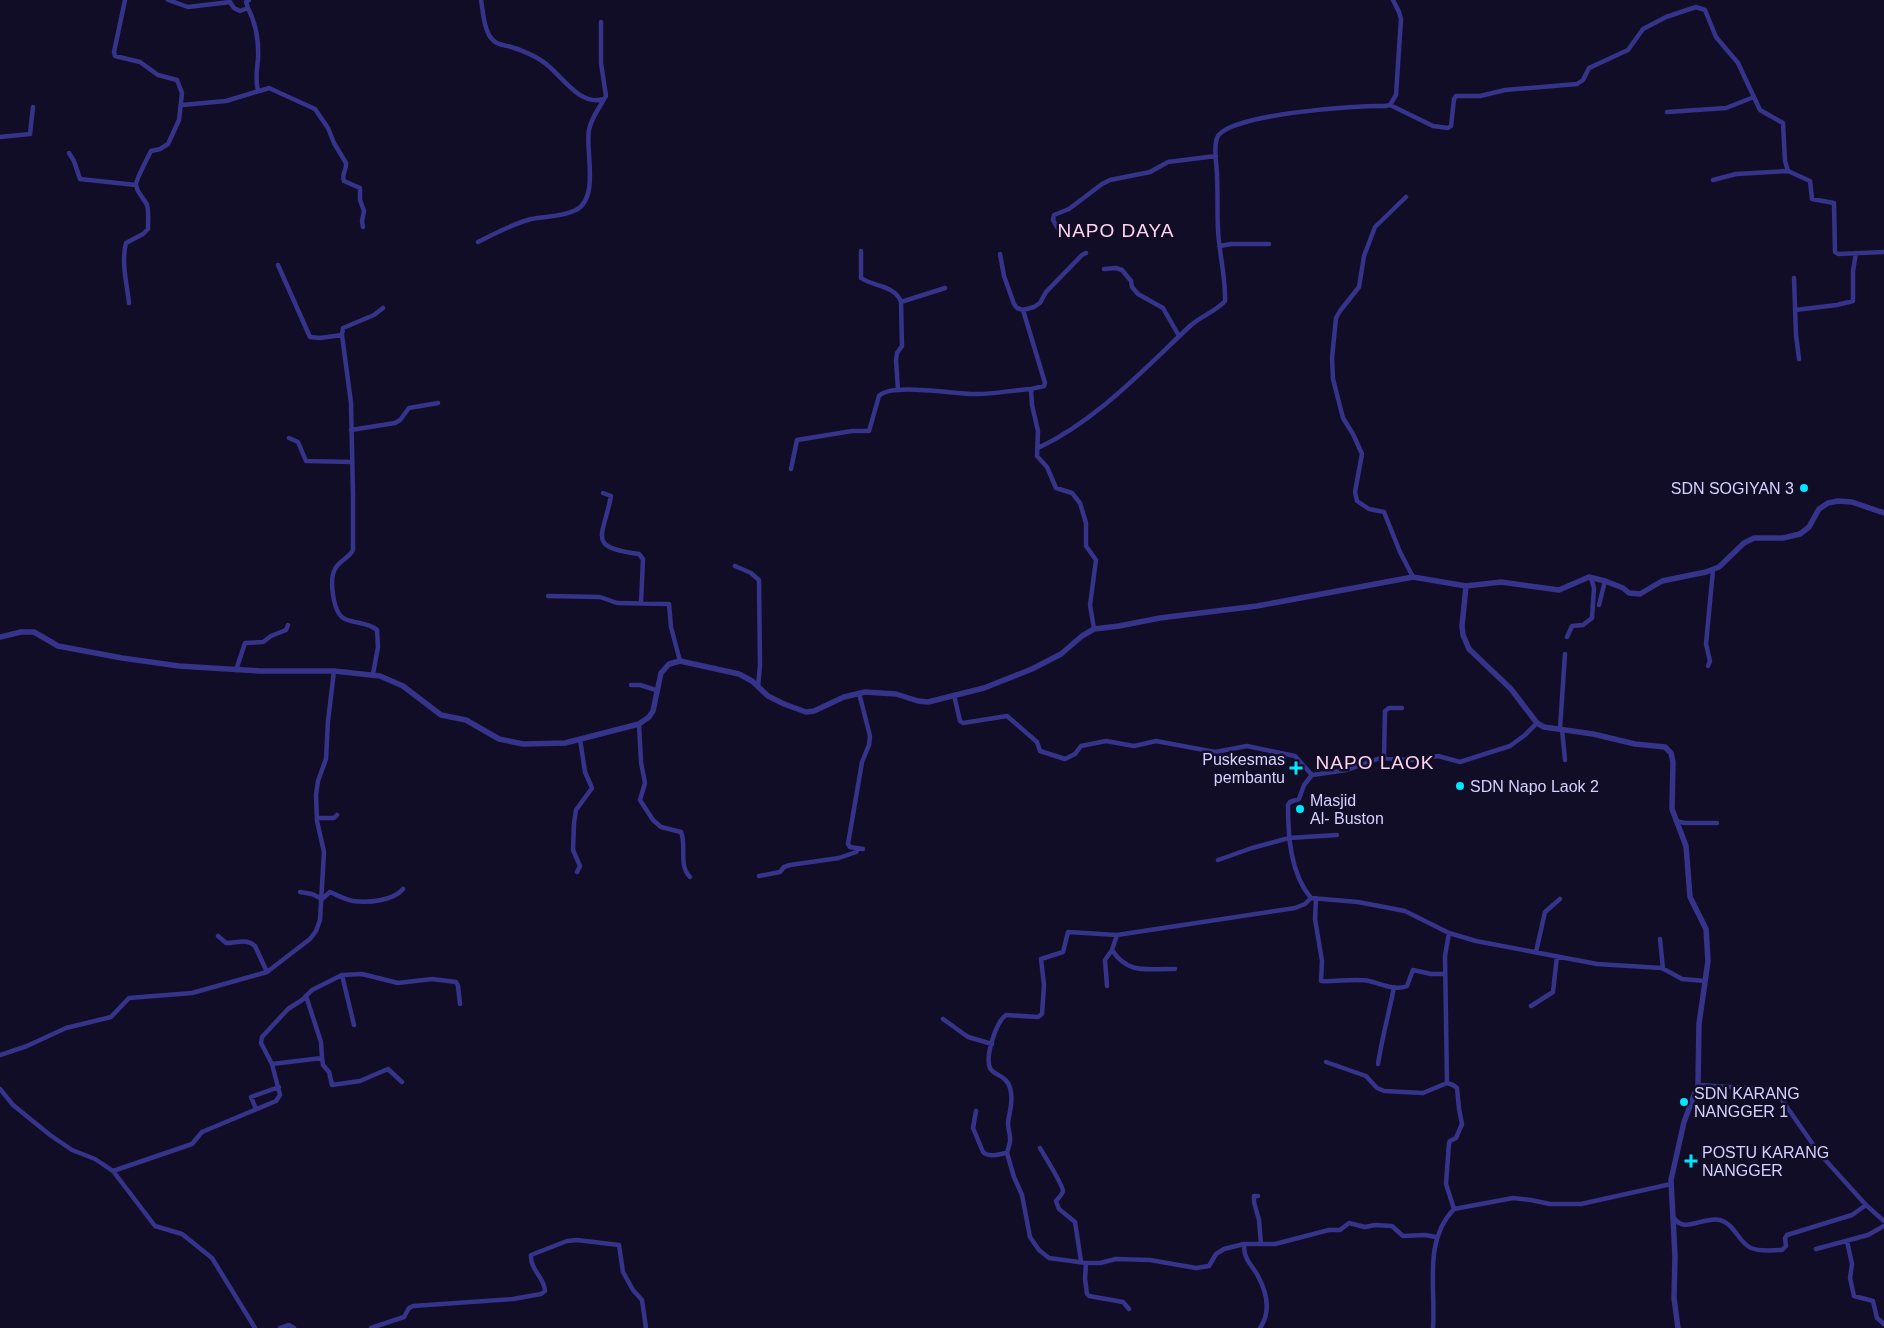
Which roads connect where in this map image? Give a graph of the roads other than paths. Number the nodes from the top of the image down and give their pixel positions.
1 (125, 0) edge
2 (168, 0) edge
3 (249, 0) edge
4 (481, 0) edge
5 (1393, 0) edge
6 (229, 1) edge
7 (248, 8) junction
8 (601, 22) dead end
9 (258, 90) junction
10 (1754, 97) junction
11 (604, 99) junction
12 (182, 105) junction
13 (1390, 105) junction
14 (33, 107) dead end
15 (1667, 112) dead end
16 (0, 136) edge
17 (69, 153) dead end
18 (1216, 156) junction
19 (1788, 172) junction
20 (1713, 180) dead end
21 (136, 185) junction
22 (1406, 196) dead end
23 (363, 227) dead end
24 (1061, 234) dead end
25 (478, 242) dead end
26 (1269, 244) dead end
27 (1220, 246) junction
28 (861, 250) dead end
29 (1884, 252) edge
30 (1086, 253) dead end
31 (1856, 253) junction
32 (1000, 254) dead end
33 (278, 265) dead end
34 (1104, 268) dead end
35 (1794, 278) dead end
36 (945, 288) dead end
37 (901, 302) junction
38 (129, 303) dead end
39 (383, 308) dead end
40 (1023, 310) junction
41 (1795, 310) junction
42 (342, 335) junction
43 (1179, 336) junction
44 (1799, 359) dead end
45 (1031, 389) junction
46 (898, 390) junction
47 (438, 403) dead end
48 (351, 430) junction
49 (289, 438) dead end
50 (1038, 448) junction
51 (352, 462) junction
52 (791, 469) dead end
53 (603, 493) dead end
54 (1884, 513) edge
55 (735, 566) dead end
56 (1714, 570) junction
57 (1413, 577) junction
58 (1591, 578) junction
59 (1605, 581) junction
60 (1466, 586) junction
61 (548, 596) dead end
62 (641, 603) junction
63 (1599, 605) dead end
64 (288, 625) dead end
65 (1094, 629) junction
66 (0, 637) edge
67 (1567, 637) dead end
68 (1565, 654) dead end
69 (680, 661) junction
70 (1708, 666) dead end
71 (236, 670) junction
72 (334, 671) junction
73 (376, 675) junction
74 (631, 685) dead end
75 (758, 687) junction
76 (656, 690) junction
77 (859, 693) junction
78 (954, 695) junction
79 (1402, 708) dead end
80 (1537, 723) junction
81 (639, 724) junction
82 (1561, 729) junction
83 (580, 739) junction
84 (1384, 758) junction
85 (1565, 760) dead end
86 (1312, 775) junction
87 (337, 815) dead end
88 (317, 818) junction
89 (1676, 821) junction
90 (1717, 823) dead end
91 (1337, 835) dead end
92 (1289, 838) junction
93 (1218, 860) dead end
94 (577, 872) dead end
95 (759, 876) dead end
96 (690, 877) dead end
97 (403, 889) dead end
98 (300, 892) dead end
99 (1313, 898) junction
100 (1560, 898) dead end
101 (322, 899) junction
102 (1449, 933) junction
103 (1117, 935) junction
104 (218, 936) dead end
105 (1660, 939) dead end
106 (1112, 950) junction
107 (1536, 952) junction
108 (1557, 956) junction
109 (1176, 969) dead end
110 (1663, 969) junction
111 (267, 972) junction
112 (1444, 974) junction
113 (342, 976) junction
114 (1705, 981) junction
115 (1107, 986) dead end
116 (1394, 987) junction
117 (306, 996) junction
118 (460, 1004) dead end
119 (1531, 1006) dead end
120 (943, 1019) dead end
121 (354, 1025) dead end
122 (992, 1044) junction
123 (0, 1055) edge
124 (322, 1058) junction
125 (1326, 1062) dead end
126 (272, 1064) junction
127 (1378, 1064) dead end
128 (402, 1082) dead end
129 (1447, 1083) junction
130 (1698, 1086) junction
131 (279, 1087) junction
132 (0, 1089) edge
133 (256, 1109) junction
134 (976, 1111) dead end
135 (1040, 1148) dead end
136 (1007, 1153) junction
137 (113, 1171) junction
138 (1671, 1184) junction
139 (1258, 1196) dead end
140 (1866, 1205) junction
141 (1454, 1209) junction
142 (1674, 1218) junction
143 (1884, 1221) edge
144 (1884, 1226) edge
145 (1436, 1237) junction
146 (1847, 1241) junction
147 (1244, 1244) junction
148 (1261, 1244) junction
149 (1816, 1249) dead end
150 (1081, 1261) junction
151 (1086, 1263) junction
152 (1130, 1309) dead end
153 (1884, 1324) edge
154 (255, 1328) edge
155 (280, 1328) edge
156 (294, 1328) edge
157 (371, 1328) edge
158 (646, 1328) edge
159 (1260, 1328) edge
160 (1433, 1328) edge
161 (1678, 1328) edge

1 - 12 street
2 - 6 street
3 - 7 street
4 - 11 street
5 - 13 street
6 - 7 street
7 - 9 street
8 - 11 street
9 - 12 street
9 - 23 street
10 - 13 street
10 - 15 street
10 - 19 street
11 - 25 street
12 - 21 street
13 - 18 street
14 - 16 street
17 - 21 street
18 - 24 street
18 - 27 street
19 - 20 street
19 - 31 street
21 - 38 street
22 - 57 street
26 - 27 street
27 - 43 street
28 - 37 street
29 - 31 street
30 - 40 street
31 - 41 street
32 - 40 street
33 - 42 street
34 - 43 street
35 - 41 street
36 - 37 street
37 - 46 street
39 - 42 street
40 - 45 street
41 - 44 street
42 - 48 street
43 - 50 street
45 - 46 street
45 - 50 street
46 - 52 street
47 - 48 street
48 - 51 street
49 - 51 street
50 - 65 street
51 - 73 street
53 - 62 street
54 - 56 street
55 - 75 street
56 - 59 street
56 - 70 street
57 - 60 street
57 - 65 street
58 - 59 street
58 - 60 street
58 - 67 street
59 - 63 street
60 - 80 street
61 - 62 street
62 - 69 street
64 - 71 street
65 - 78 street
66 - 71 street
68 - 82 street
69 - 75 street
69 - 76 street
71 - 72 street
72 - 73 street
72 - 88 street
73 - 83 street
74 - 76 street
75 - 77 street
76 - 81 street
77 - 78 street
77 - 95 street
78 - 86 street
79 - 84 street
80 - 82 street
80 - 84 street
81 - 83 street
81 - 96 street
82 - 85 street
82 - 89 street
83 - 94 street
84 - 86 street
86 - 92 street
87 - 88 street
88 - 101 street
89 - 90 street
89 - 114 street
91 - 92 street
92 - 93 street
92 - 99 street
97 - 101 street
98 - 101 street
99 - 102 street
99 - 103 street
99 - 116 street
100 - 107 street
101 - 111 street
102 - 107 street
102 - 112 street
103 - 106 street
103 - 122 street
104 - 111 street
105 - 110 street
106 - 109 street
106 - 115 street
107 - 108 street
108 - 110 street
108 - 119 street
110 - 114 street
111 - 123 street
112 - 116 street
112 - 129 street
113 - 117 street
113 - 118 street
113 - 121 street
114 - 130 street
116 - 127 street
117 - 124 street
117 - 126 street
120 - 122 street
122 - 136 street
124 - 126 street
124 - 128 street
125 - 129 street
126 - 131 street
129 - 141 street
130 - 138 street
130 - 140 street
131 - 133 street
131 - 133 street
132 - 137 street
133 - 137 street
134 - 136 street
135 - 150 street
136 - 150 street
137 - 154 street
138 - 141 street
138 - 142 street
139 - 148 street
140 - 142 street
140 - 143 street
141 - 145 street
142 - 161 street
144 - 146 street
145 - 148 street
145 - 160 street
146 - 149 street
146 - 153 street
147 - 148 street
147 - 151 street
147 - 159 street
150 - 151 street
151 - 152 street
155 - 156 street
157 - 158 street

